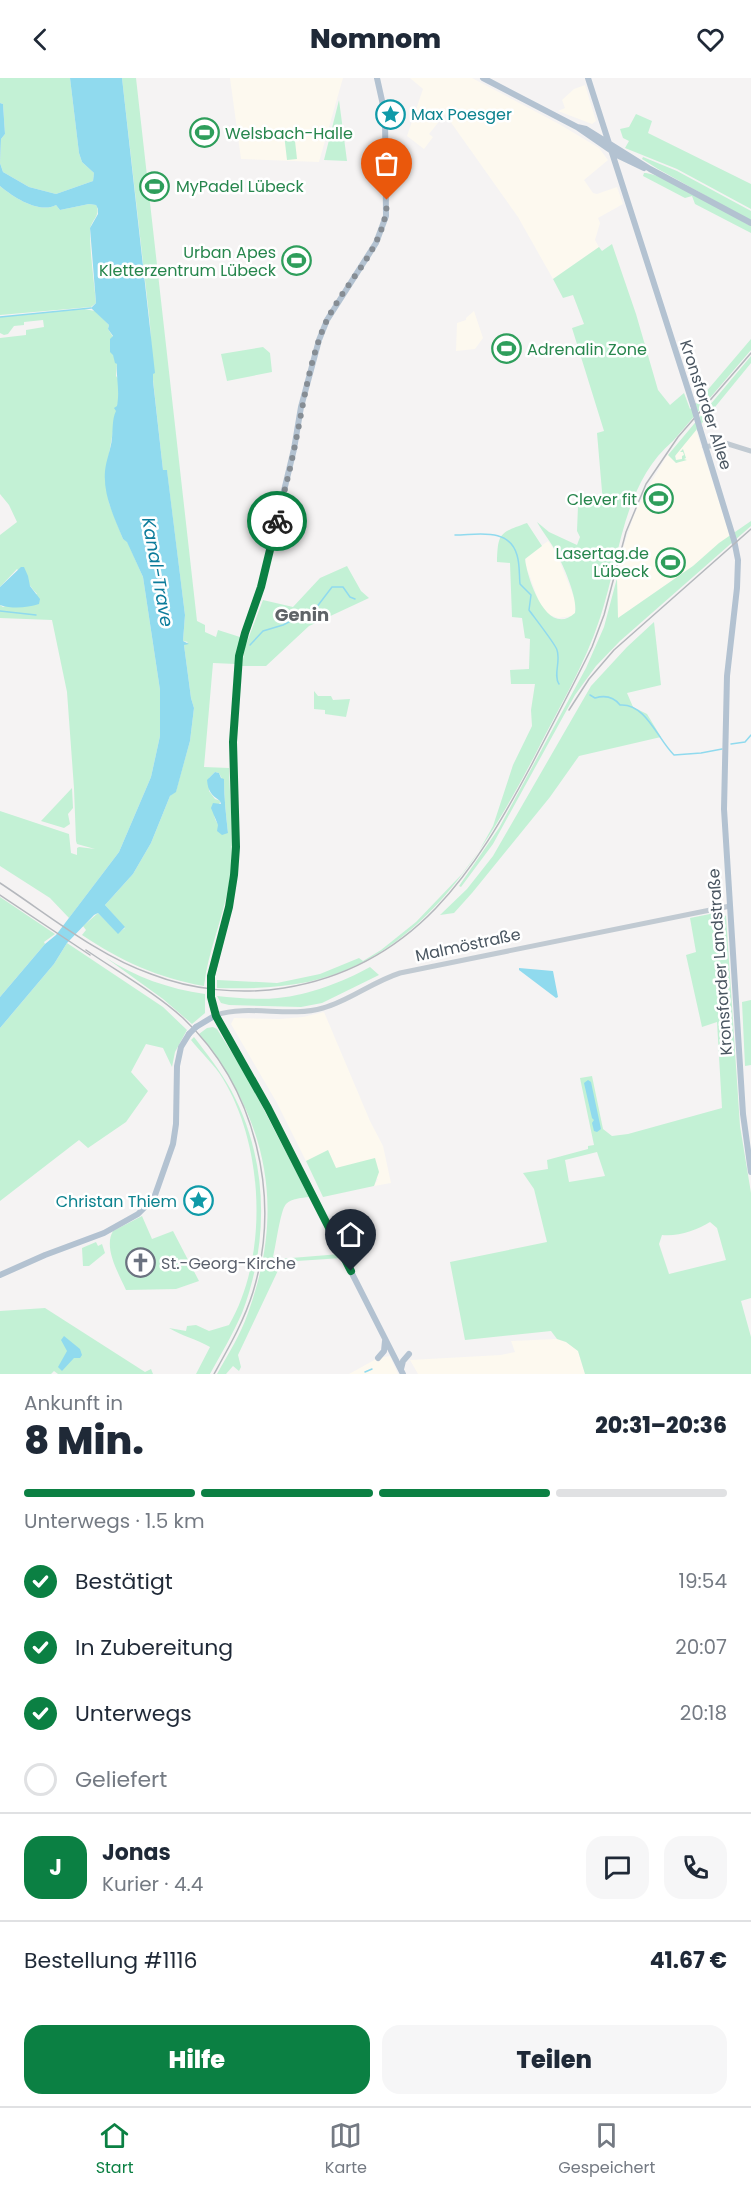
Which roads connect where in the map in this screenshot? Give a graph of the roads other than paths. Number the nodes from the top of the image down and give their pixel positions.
1 (377, 78) edge
2 (483, 78) edge
3 (588, 78) edge
4 (602, 121) junction
5 (577, 127) junction
6 (586, 129) junction
7 (609, 143) junction
8 (612, 151) junction
9 (629, 162) junction
10 (650, 169) junction
11 (618, 171) junction
12 (751, 223) edge
13 (705, 447) junction
14 (751, 452) edge
15 (726, 749) joint
16 (730, 906) junction
17 (216, 1016) junction
18 (751, 1172) edge
19 (0, 1275) edge
20 (384, 1338) junction
21 (409, 1354) dead end
22 (378, 1358) dead end
23 (402, 1372) edge

1 - 17 main road, bridge
2 - 5 main road
3 - 4 main road, Kronsforder Allee
4 - 6 main road
4 - 7 main road, Kronsforder Allee
5 - 6 main road
5 - 8 main road
6 - 7 main road
7 - 8 main road, Kronsforder Allee
7 - 10 main road
8 - 9 main road
8 - 11 main road, Kronsforder Allee
9 - 10 main road
9 - 11 main road
10 - 12 main road
11 - 13 main road, Kronsforder Allee, bridge
13 - 14 street
13 - 15 main road, Kronsforder Allee
15 - 16 main road, Kronsforder Landstraße
16 - 17 street, Malmöstraße
16 - 18 main road, Kronsforder Landstraße
17 - 19 main road, bridge
17 - 20 main road
20 - 22 main road
20 - 23 main road
21 - 23 main road

